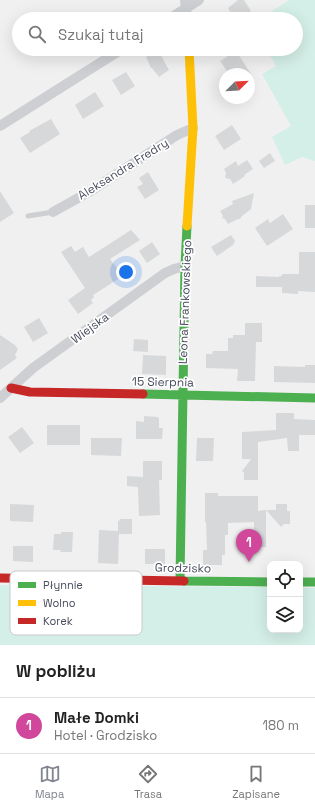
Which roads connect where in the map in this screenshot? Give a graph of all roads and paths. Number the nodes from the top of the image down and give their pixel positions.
1 (199, 0) edge
2 (186, 4) edge
3 (177, 12) edge
4 (111, 56) edge
5 (189, 56) edge
6 (0, 126) edge
7 (193, 128) junction
8 (53, 212) joint
9 (28, 216) dead end
10 (185, 266) junction
11 (11, 388) junction
12 (183, 395) junction
13 (0, 398) edge
14 (315, 398) edge
15 (0, 578) edge
16 (10, 578) edge
17 (142, 580) edge
18 (180, 580) junction
19 (267, 582) edge
20 (303, 582) edge
21 (315, 582) edge

1 - 2 street
2 - 3 street
4 - 6 street
5 - 7 street, Leona Frankowskiego
7 - 8 street, Aleksandra Fredry
7 - 10 street, Leona Frankowskiego
8 - 9 lane
10 - 11 street, Wiejska
10 - 12 street, Leona Frankowskiego
11 - 12 street, 15 Sierpnia
11 - 13 street, Wiejska
12 - 14 street, 15 Sierpnia
12 - 18 street, Leona Frankowskiego
15 - 16 street, Grodzisko
17 - 18 street, Grodzisko
18 - 19 street, Grodzisko
20 - 21 street

